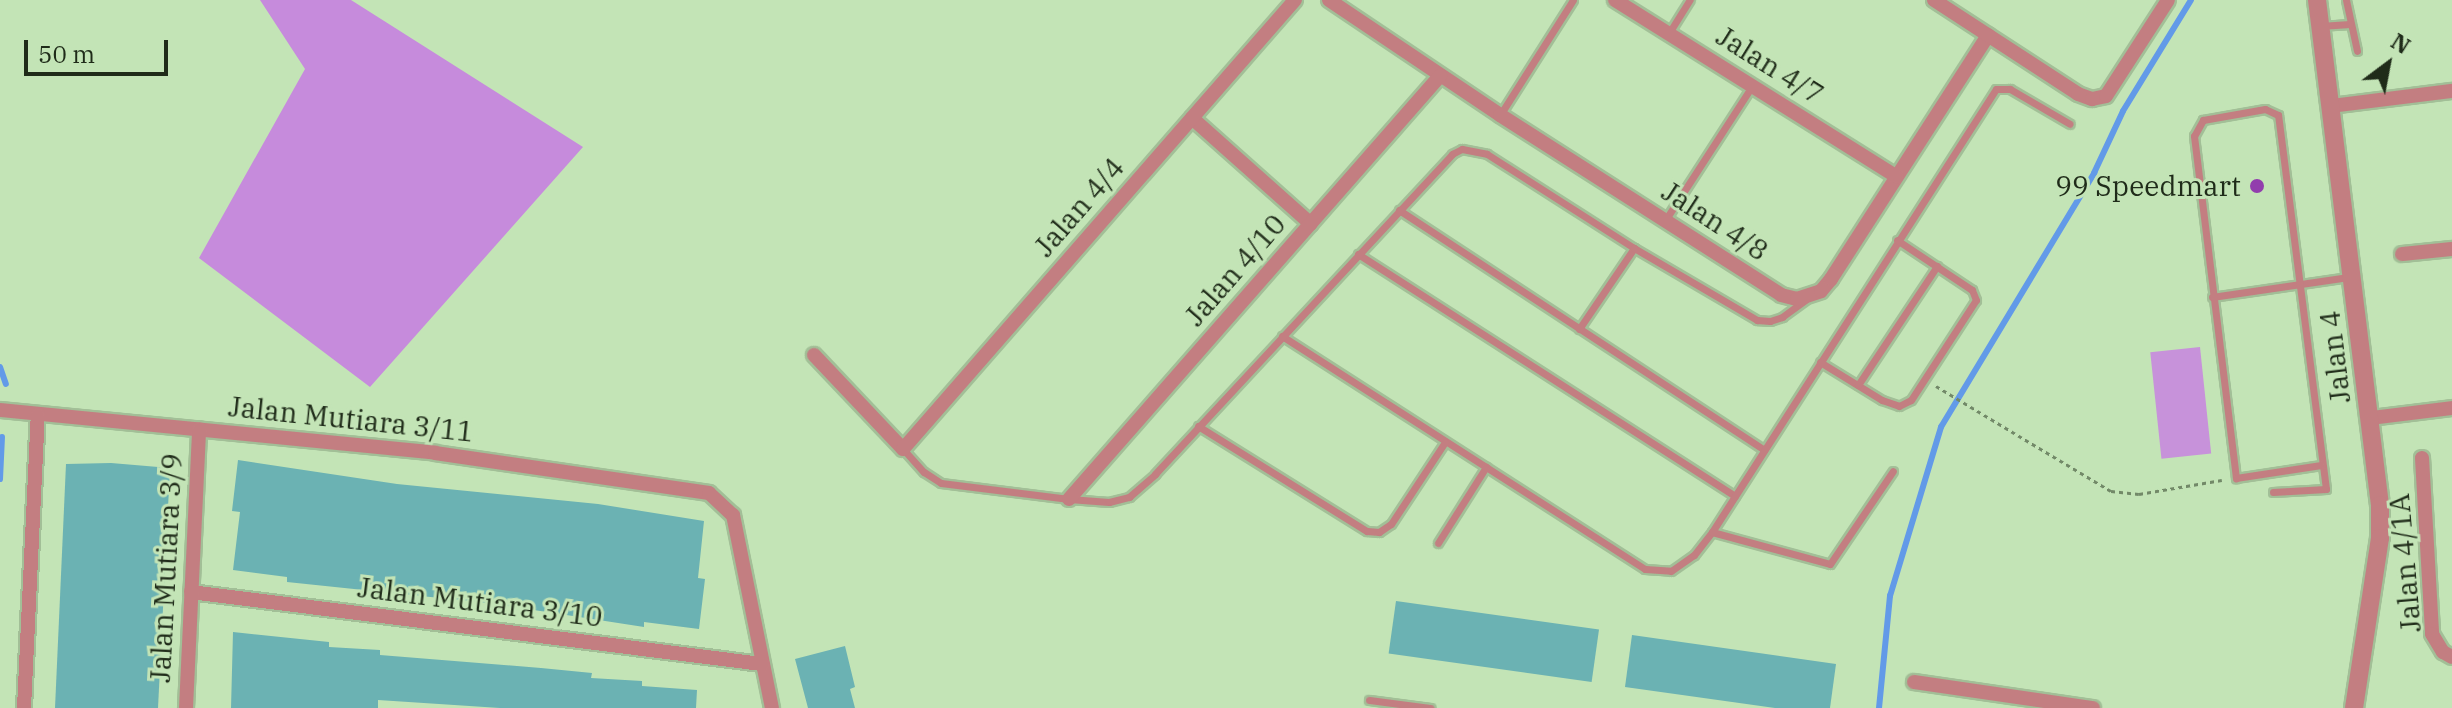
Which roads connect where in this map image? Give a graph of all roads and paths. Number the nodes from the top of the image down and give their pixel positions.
1 (1295, 0) edge
2 (1329, 0) edge
3 (1573, 0) edge
4 (1615, 0) edge
5 (1690, 0) edge
6 (1934, 0) edge
7 (2168, 0) edge
8 (2317, 0) edge
9 (2346, 0) edge
10 (2350, 24) junction
11 (2320, 26) junction
12 (1669, 33) junction
13 (1988, 35) junction
14 (2357, 51) dead end
15 (1440, 76) junction
16 (1753, 84) junction
17 (2452, 91) edge
18 (2331, 106) junction
19 (1500, 115) junction
20 (1192, 118) junction
21 (2070, 124) dead end
22 (1896, 176) junction
23 (1399, 210) junction
24 (1666, 219) junction
25 (1311, 224) junction
26 (1897, 240) junction
27 (1634, 248) junction
28 (2452, 249) edge
29 (1358, 254) junction
30 (2402, 254) dead end
31 (1937, 266) junction
32 (2354, 277) junction
33 (2299, 285) junction
34 (2212, 297) junction
35 (1807, 298) junction
36 (1579, 329) junction
37 (1282, 336) junction
38 (814, 355) dead end
39 (1820, 362) junction
40 (1858, 385) junction
41 (1936, 386) dead end
42 (2452, 408) edge
43 (0, 410) edge
44 (38, 415) junction
45 (2371, 418) junction
46 (1198, 426) junction
47 (199, 429) junction
48 (1445, 442) junction
49 (903, 449) junction
50 (1764, 450) junction
51 (2422, 458) dead end
52 (2321, 465) junction
53 (1486, 467) junction
54 (1893, 471) dead end
55 (2236, 478) junction
56 (2273, 492) dead end
57 (1735, 496) junction
58 (1069, 499) junction
59 (1712, 532) junction
60 (1438, 543) dead end
61 (191, 592) junction
62 (2452, 657) edge
63 (762, 664) junction
64 (1914, 682) dead end
65 (1369, 700) dead end
66 (24, 708) edge
67 (186, 708) edge
68 (772, 708) edge
69 (1430, 708) edge
70 (2093, 708) edge
71 (2354, 708) edge

1 - 20 street, Jalan 4/4
2 - 15 street, Jalan 4/8
3 - 19 lane
4 - 12 street, Jalan 4/7
5 - 12 lane
6 - 13 street
7 - 13 street
8 - 11 street, Jalan 4
9 - 10 lane
10 - 11 lane
10 - 14 lane
11 - 18 street, Jalan 4
12 - 16 street, Jalan 4/7
13 - 22 street
15 - 19 street, Jalan 4/8
15 - 25 street, Jalan 4/10
16 - 22 street, Jalan 4/7
16 - 24 lane
17 - 18 street
18 - 32 street, Jalan 4
19 - 24 street, Jalan 4/8
20 - 25 street
20 - 49 street, Jalan 4/4
21 - 26 lane
22 - 35 street
23 - 27 lane
23 - 29 lane
23 - 36 lane
24 - 35 street, Jalan 4/8
25 - 58 street, Jalan 4/10
26 - 31 lane
26 - 39 lane
27 - 35 lane
27 - 36 lane
28 - 30 street
29 - 37 lane
29 - 57 lane
31 - 40 lane
31 - 40 lane
32 - 33 lane
32 - 45 street, Jalan 4
33 - 34 lane
33 - 34 lane
33 - 52 lane
34 - 55 lane
36 - 50 lane
37 - 46 lane
37 - 48 lane
38 - 49 street
39 - 40 lane
39 - 50 lane
41 - 55 path
42 - 45 street
43 - 44 street, Jalan Mutiara 3/11
44 - 47 street, Jalan Mutiara 3/11
44 - 66 street
45 - 71 street, Jalan 4
46 - 48 lane
46 - 58 lane
47 - 61 street, Jalan Mutiara 3/9
47 - 63 street, Jalan Mutiara 3/11
48 - 53 lane
49 - 58 lane
50 - 57 lane
51 - 62 street, Jalan 4/1A
52 - 55 lane
52 - 56 lane
53 - 59 lane
53 - 60 lane
54 - 59 lane
57 - 59 lane
61 - 63 street, Jalan Mutiara 3/10
61 - 67 street, Jalan Mutiara 3/9
63 - 68 street
64 - 70 street
65 - 69 lane

